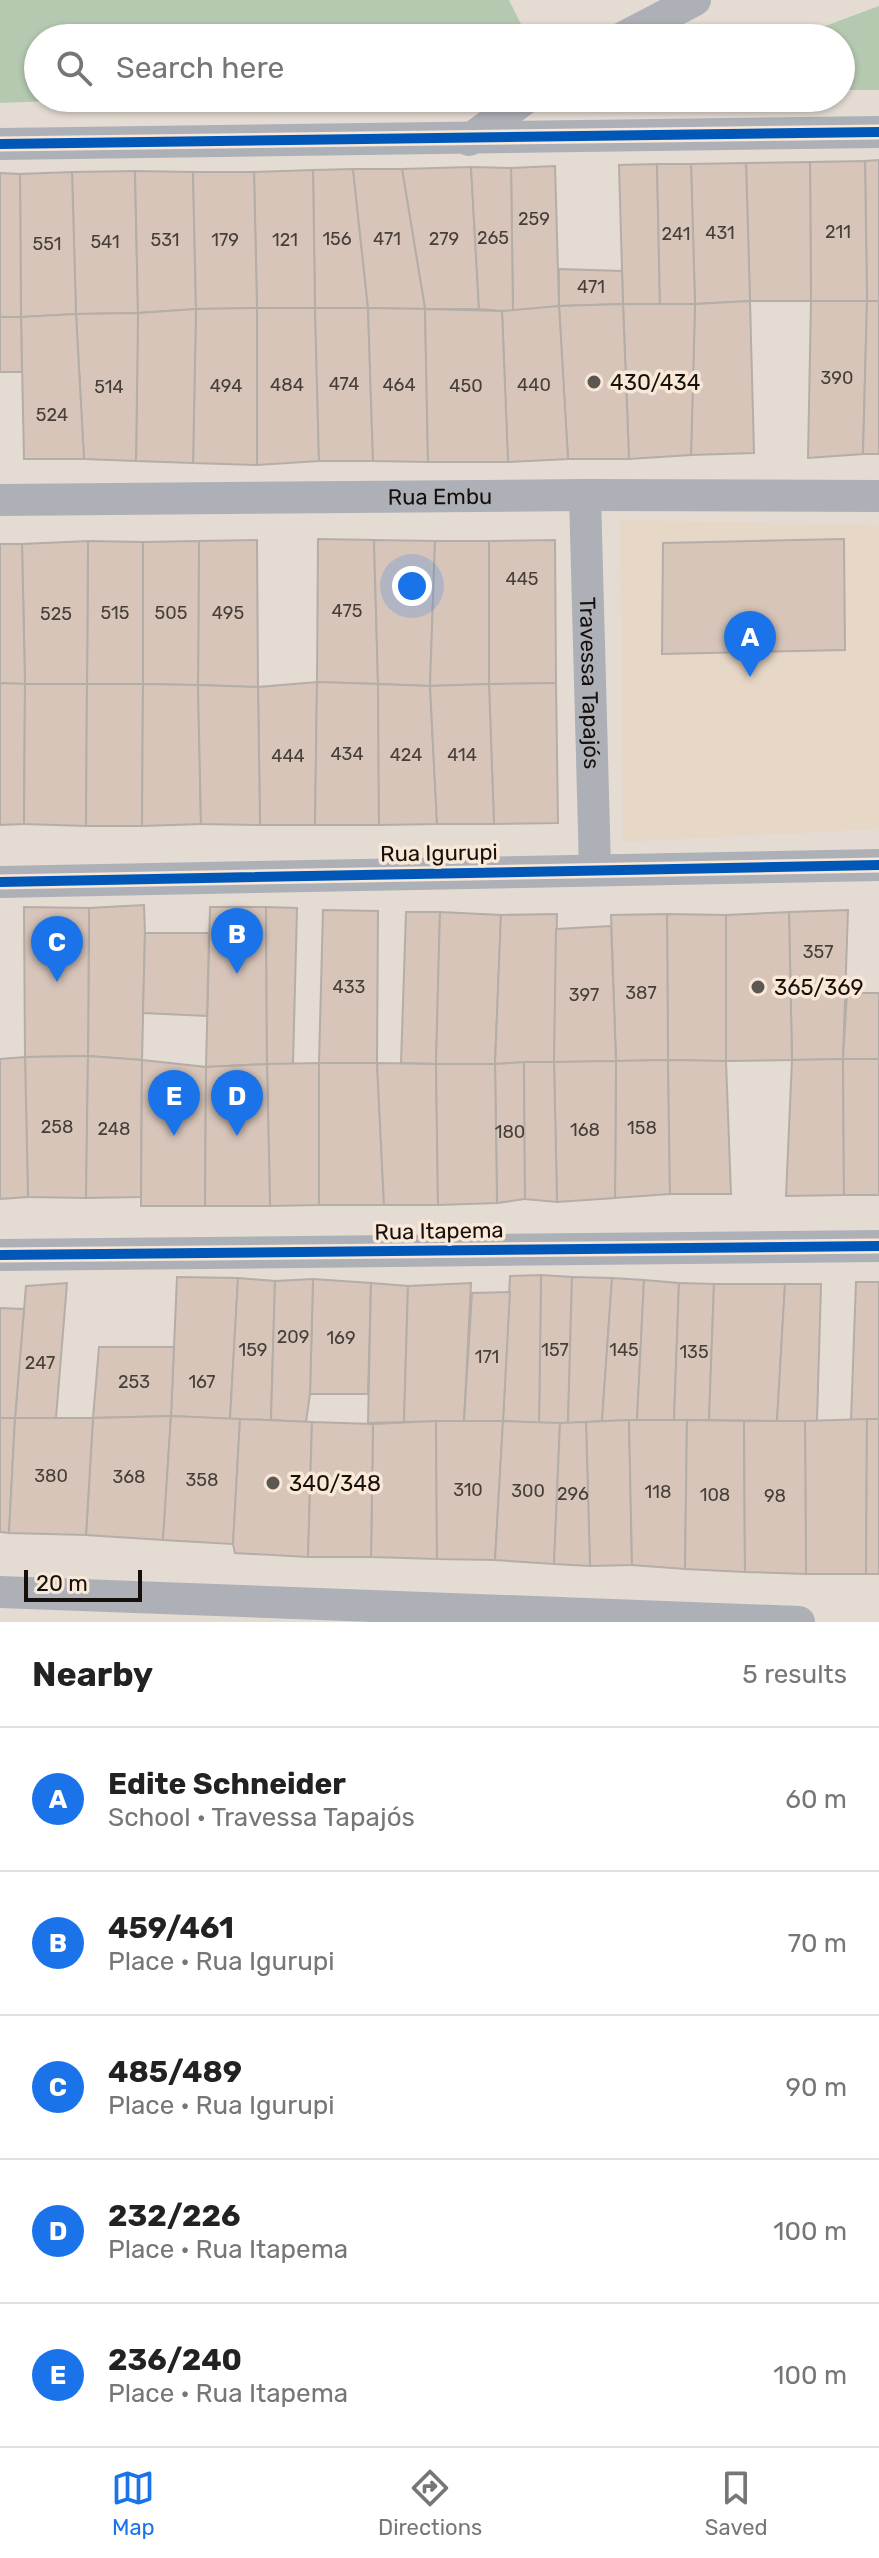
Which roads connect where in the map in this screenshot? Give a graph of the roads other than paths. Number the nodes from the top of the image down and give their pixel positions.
1 (695, 0) edge
2 (649, 24) edge
3 (507, 112) edge
4 (879, 132) edge
5 (469, 140) junction
6 (0, 144) edge
7 (585, 495) junction
8 (879, 496) edge
9 (0, 500) edge
10 (879, 865) edge
11 (595, 869) junction
12 (0, 882) edge
13 (879, 1246) edge
14 (0, 1255) edge
15 (0, 1592) edge
16 (799, 1622) edge

1 - 2 street
3 - 5 street
4 - 5 street
5 - 6 street
7 - 8 street, Rua Embu
7 - 9 street, Rua Embu
7 - 11 street, Travessa Tapajós
10 - 11 street, Rua Igurupi
11 - 12 street, Rua Igurupi
13 - 14 street, Rua Itapema
15 - 16 street

